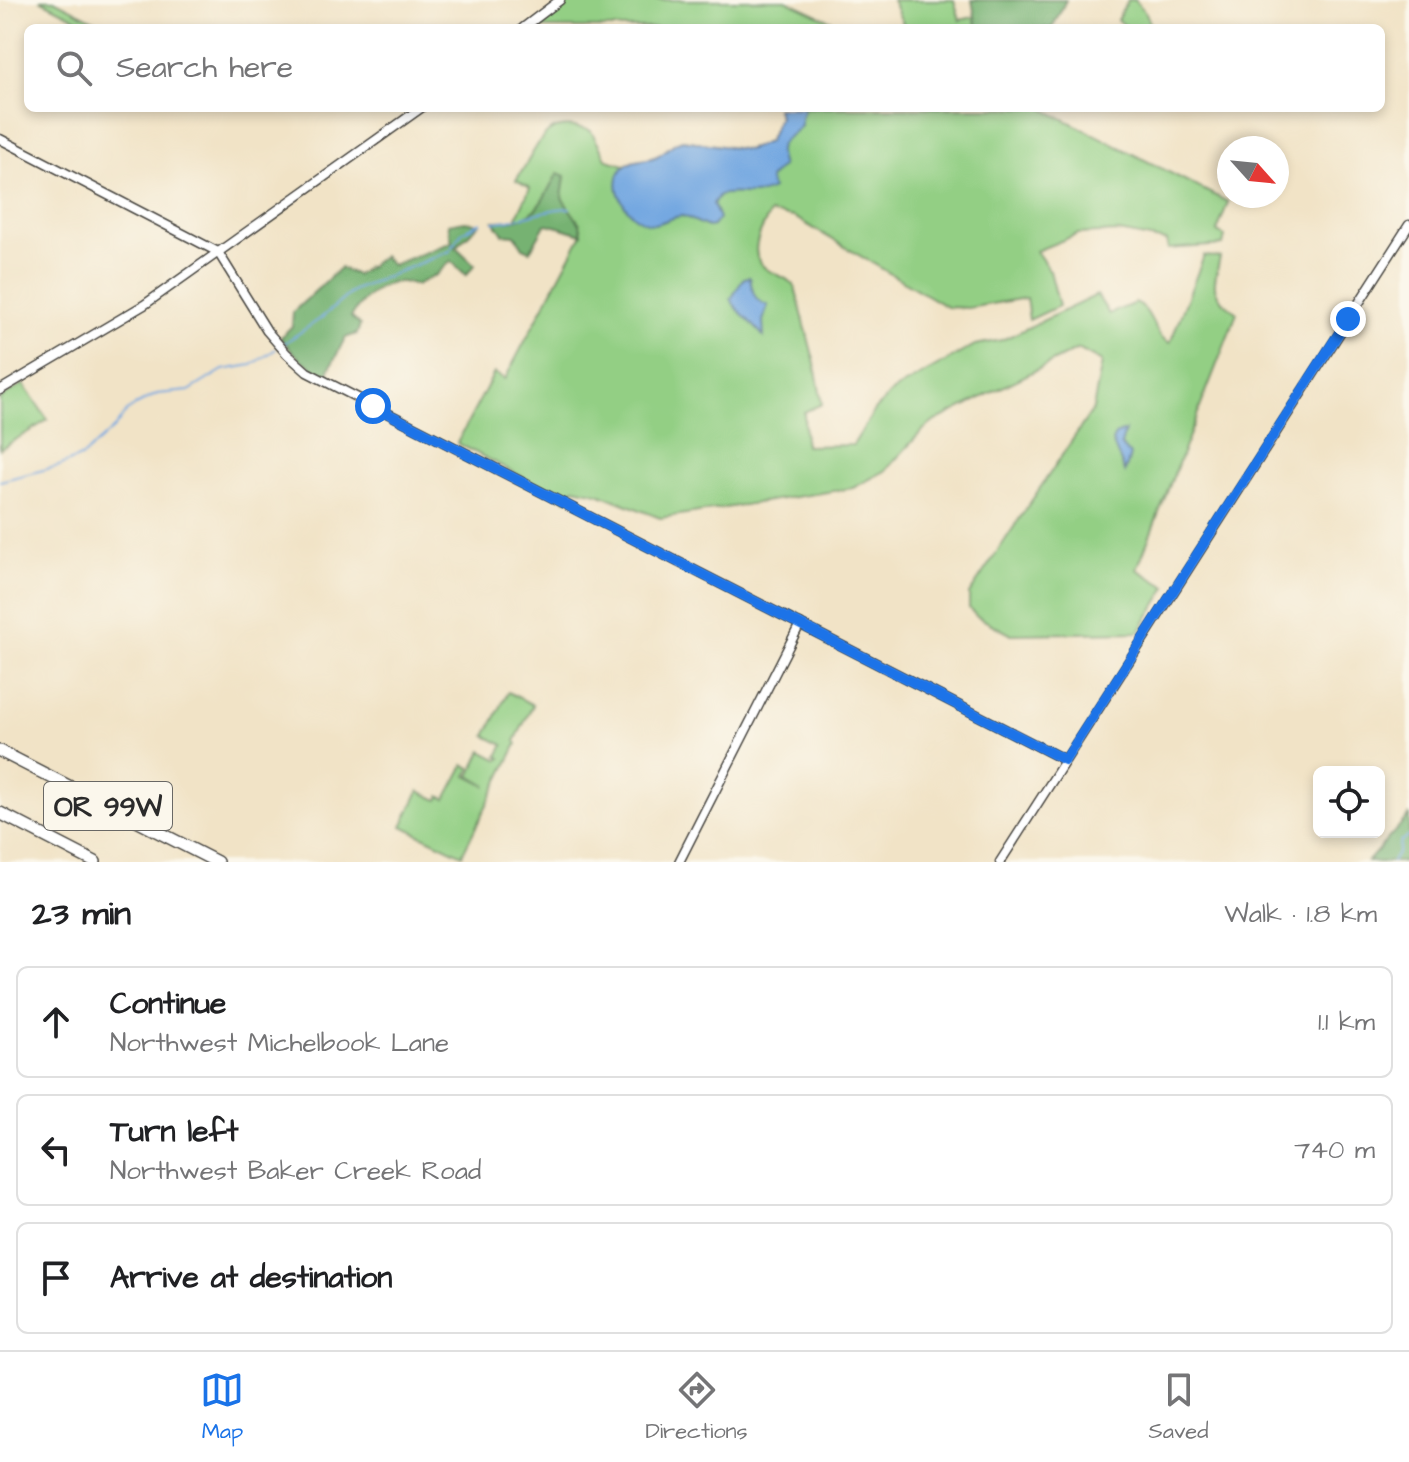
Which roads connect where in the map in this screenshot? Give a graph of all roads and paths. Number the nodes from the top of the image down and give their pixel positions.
1 (560, 0) edge
2 (528, 24) edge
3 (415, 112) edge
4 (0, 139) edge
5 (1409, 225) edge
6 (218, 252) junction
7 (0, 390) edge
8 (800, 624) junction
9 (1, 754) edge
10 (1065, 760) junction
11 (0, 813) edge
12 (95, 862) edge
13 (217, 862) edge
14 (679, 862) edge
15 (1000, 862) edge

1 - 2 street
3 - 6 street
4 - 6 street
5 - 10 street
6 - 7 street
6 - 8 street
8 - 10 street
8 - 14 street
9 - 13 highway, OR 99W
10 - 15 street
11 - 12 highway, OR 99W

